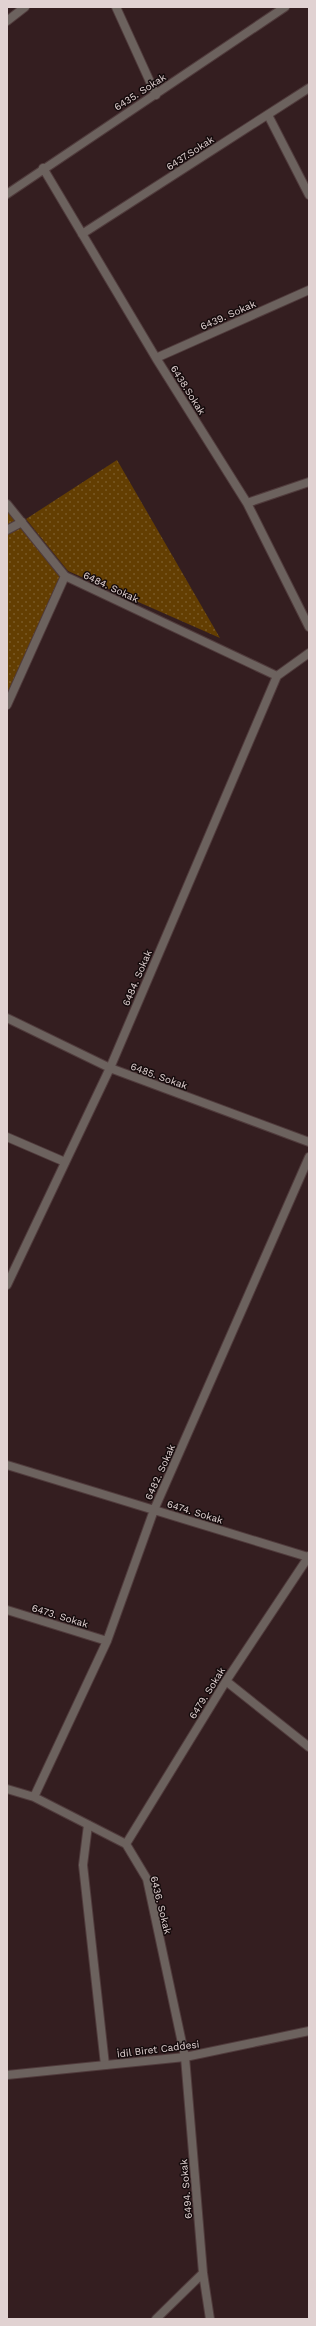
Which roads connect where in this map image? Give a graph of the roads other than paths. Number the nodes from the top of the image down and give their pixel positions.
1 (26, 7) edge
2 (116, 7) edge
3 (285, 7) edge
4 (7, 21) edge
5 (309, 88) edge
6 (156, 95) junction
7 (268, 114) junction
8 (43, 168) junction
9 (7, 194) edge
10 (309, 195) edge
11 (82, 234) junction
12 (309, 290) edge
13 (156, 358) junction
14 (309, 482) edge
15 (247, 503) junction
16 (7, 504) edge
17 (22, 522) junction
18 (7, 530) edge
19 (65, 576) junction
20 (309, 627) edge
21 (309, 652) edge
22 (277, 676) junction
23 (9, 696) edge
24 (7, 705) edge
25 (7, 1018) edge
26 (110, 1068) junction
27 (7, 1137) edge
28 (309, 1142) edge
29 (309, 1157) edge
30 (65, 1162) junction
31 (7, 1285) edge
32 (7, 1466) edge
33 (154, 1510) junction
34 (308, 1556) edge
35 (7, 1610) edge
36 (107, 1641) junction
37 (226, 1681) junction
38 (309, 1747) edge
39 (7, 1789) edge
40 (34, 1797) junction
41 (88, 1825) junction
42 (126, 1844) junction
43 (309, 2031) edge
44 (185, 2057) junction
45 (105, 2065) junction
46 (7, 2075) edge
47 (203, 2273) junction
48 (156, 2319) edge
49 (210, 2319) edge

1 - 4 street
2 - 6 street
3 - 6 street, 6435. Sokak
5 - 7 street, 6437.Sokak
6 - 8 street, 6435. Sokak
7 - 10 street
7 - 11 street, 6437.Sokak
8 - 9 street, 6435. Sokak
8 - 11 street, 6438.Sokak
11 - 13 street, 6438.Sokak
12 - 13 street, 6439. Sokak
13 - 15 street, 6438.Sokak
14 - 15 street
15 - 20 street, 6438.Sokak
16 - 17 street
17 - 18 street
17 - 19 street
19 - 22 street, 6484. Sokak
19 - 23 street
21 - 22 street
22 - 26 street, 6484. Sokak
23 - 24 street
25 - 26 street, 6485. Sokak
26 - 28 street, 6485. Sokak
26 - 30 street, 6484. Sokak
27 - 30 street
29 - 33 street, 6482. Sokak
30 - 31 street, 6484. Sokak
32 - 33 street, 6474. Sokak
33 - 34 street, 6474. Sokak
33 - 36 street, 6482. Sokak
34 - 37 street, 6479. Sokak
35 - 36 street, 6473. Sokak
36 - 40 street, 6482. Sokak
37 - 38 street
37 - 42 street, 6479. Sokak
39 - 40 street
40 - 41 street
41 - 42 street
41 - 45 street
42 - 44 street, 6436. Sokak
43 - 44 street, İdil Biret Caddesi
44 - 45 street, İdil Biret Caddesi
44 - 47 street, 6494. Sokak
45 - 46 street, İdil Biret Caddesi
47 - 48 street
47 - 49 street, 6494. Sokak

